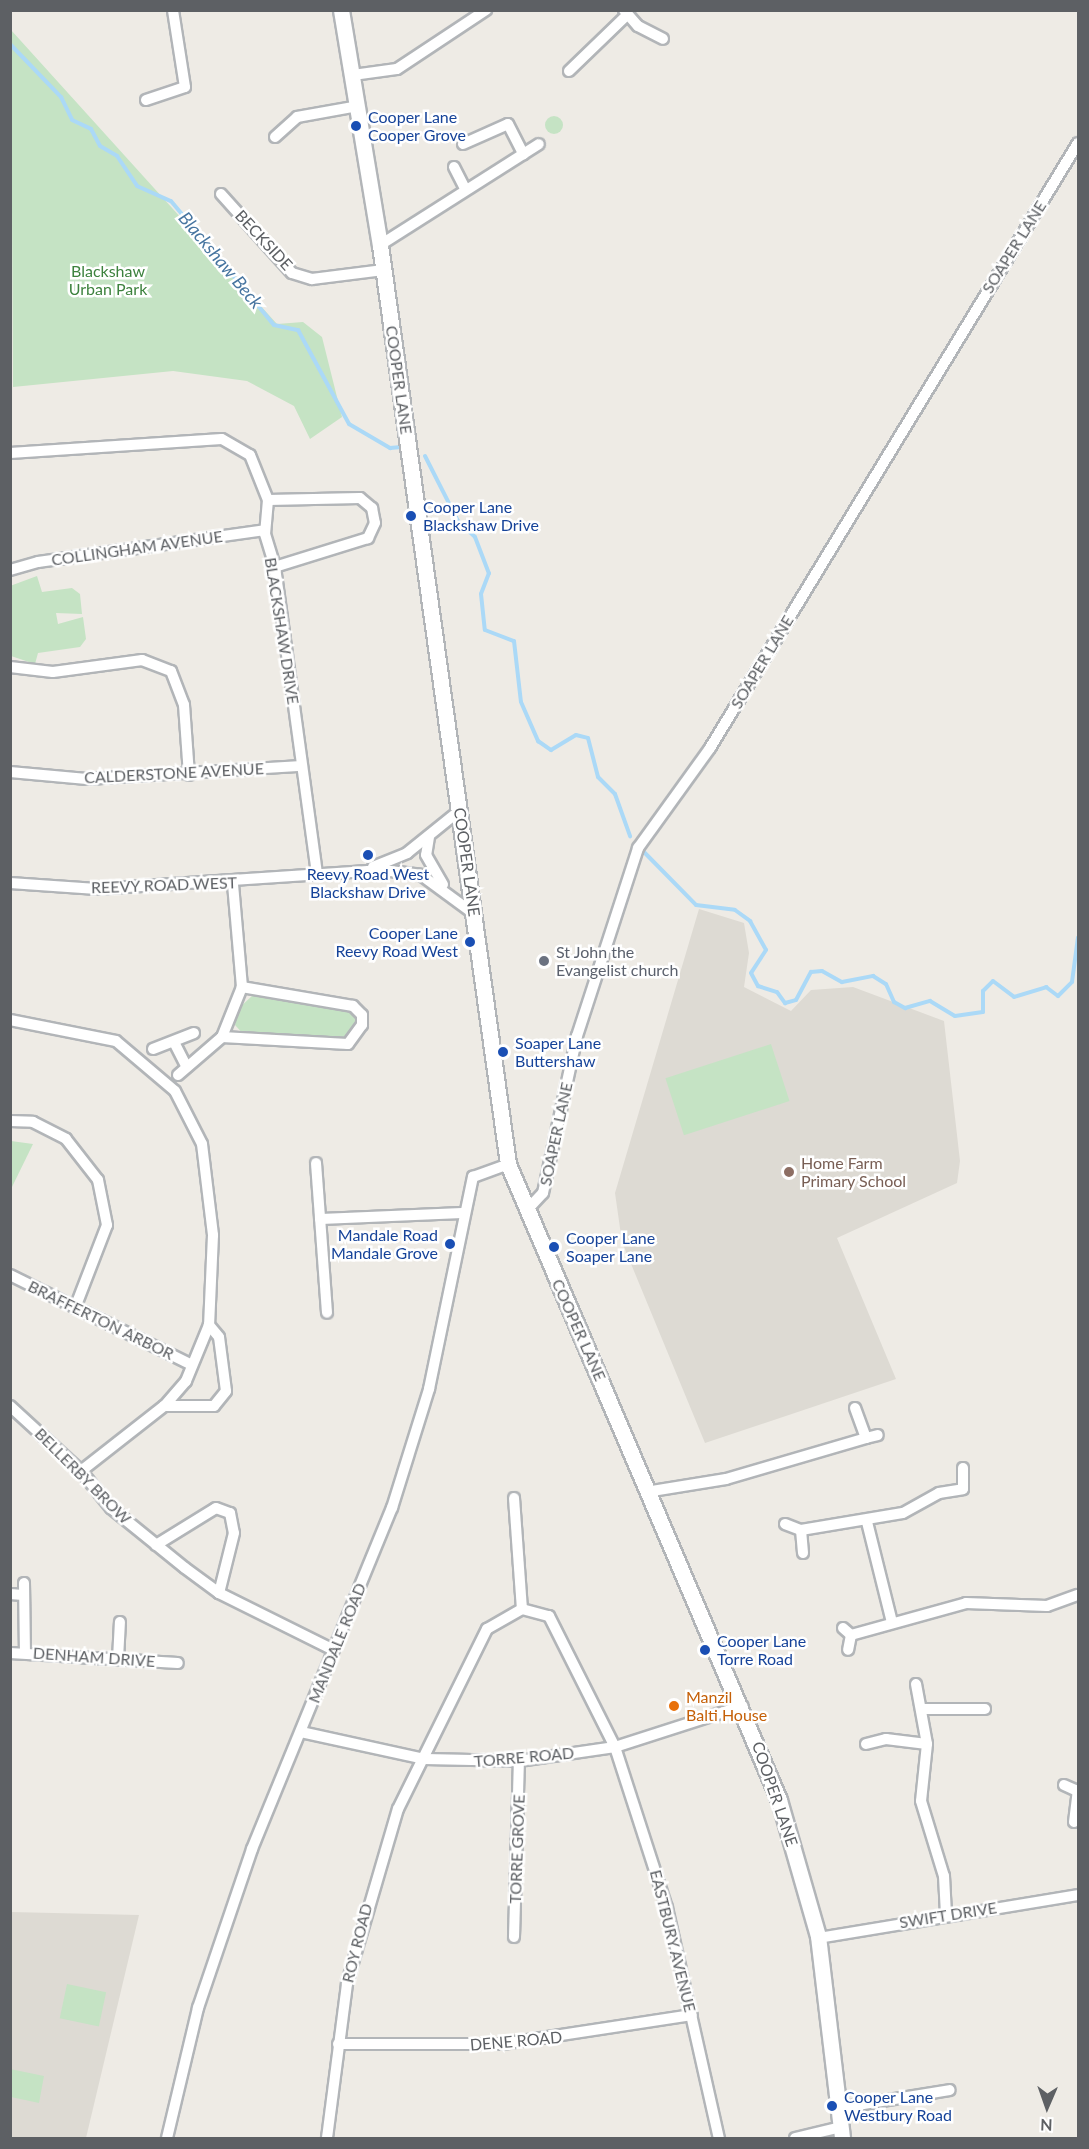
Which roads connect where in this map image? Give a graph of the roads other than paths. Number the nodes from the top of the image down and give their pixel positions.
1 (173, 10) edge
2 (341, 10) edge
3 (486, 10) edge
4 (625, 13) edge
5 (663, 39) dead end
6 (569, 71) dead end
7 (353, 75) junction
8 (146, 100) dead end
9 (359, 106) junction
10 (275, 137) dead end
11 (1078, 143) edge
12 (463, 144) dead end
13 (539, 144) dead end
14 (524, 154) junction
15 (454, 167) dead end
16 (465, 189) junction
17 (221, 194) dead end
18 (380, 245) junction
19 (383, 270) junction
20 (10, 453) edge
21 (268, 500) junction
22 (265, 530) junction
23 (275, 567) junction
24 (10, 570) edge
25 (10, 667) edge
26 (302, 766) junction
27 (10, 772) edge
28 (189, 775) junction
29 (459, 811) junction
30 (429, 837) junction
31 (367, 870) junction
32 (316, 874) junction
33 (10, 883) edge
34 (233, 884) junction
35 (445, 888) junction
36 (474, 914) junction
37 (242, 987) junction
38 (10, 1020) edge
39 (194, 1033) dead end
40 (222, 1037) junction
41 (174, 1041) junction
42 (153, 1049) dead end
43 (10, 1121) edge
44 (316, 1163) dead end
45 (508, 1164) junction
46 (526, 1212) junction
47 (463, 1213) junction
48 (320, 1218) junction
49 (10, 1275) edge
50 (75, 1308) junction
51 (327, 1313) dead end
52 (209, 1325) junction
53 (192, 1365) junction
54 (164, 1406) junction
55 (855, 1408) dead end
56 (14, 1409) edge
57 (10, 1421) edge
58 (878, 1435) dead end
59 (866, 1438) junction
60 (963, 1468) dead end
61 (81, 1471) junction
62 (652, 1491) junction
63 (514, 1498) dead end
64 (867, 1522) junction
65 (785, 1524) dead end
66 (801, 1530) junction
67 (156, 1545) junction
68 (803, 1553) dead end
69 (219, 1593) junction
70 (10, 1594) edge
71 (1078, 1595) edge
72 (522, 1609) junction
73 (120, 1622) dead end
74 (892, 1622) junction
75 (334, 1650) junction
76 (849, 1650) dead end
77 (10, 1653) edge
78 (24, 1653) junction
79 (118, 1659) junction
80 (178, 1663) dead end
81 (916, 1684) dead end
82 (743, 1706) junction
83 (923, 1709) junction
84 (985, 1709) dead end
85 (301, 1732) junction
86 (866, 1744) dead end
87 (927, 1744) junction
88 (615, 1748) junction
89 (425, 1759) junction
90 (519, 1761) junction
91 (1064, 1785) dead end
92 (1077, 1790) edge
93 (1074, 1822) dead end
94 (1078, 1895) edge
95 (946, 1915) junction
96 (514, 1936) dead end
97 (818, 1938) junction
98 (692, 2015) junction
99 (338, 2044) junction
100 (950, 2090) dead end
101 (839, 2108) junction
102 (842, 2133) edge
103 (167, 2139) edge
104 (327, 2139) edge
105 (719, 2139) edge
106 (795, 2139) edge

1 - 8 street
2 - 7 main road, COOPER LANE
3 - 7 street
4 - 5 street
4 - 6 street
7 - 9 main road, COOPER LANE
9 - 10 street
9 - 18 main road, COOPER LANE
11 - 46 street, SOAPER LANE
12 - 14 street
13 - 14 street
14 - 16 street
15 - 16 street
16 - 18 street
17 - 19 street, BECKSIDE
18 - 19 main road, COOPER LANE
19 - 29 main road, COOPER LANE
20 - 21 street, BLACKSHAW DRIVE
21 - 22 street, BLACKSHAW DRIVE
21 - 23 street
22 - 23 street, BLACKSHAW DRIVE
22 - 24 street, COLLINGHAM AVENUE
23 - 26 street, BLACKSHAW DRIVE
25 - 28 street
26 - 28 street, CALDERSTONE AVENUE
26 - 32 street, BLACKSHAW DRIVE
27 - 28 street, CALDERSTONE AVENUE
29 - 30 street
29 - 36 main road, COOPER LANE
30 - 31 street
30 - 35 street
31 - 32 street, REEVY ROAD WEST
31 - 35 street
32 - 34 street, REEVY ROAD WEST
33 - 34 street, REEVY ROAD WEST
34 - 37 street
35 - 36 street
36 - 45 main road, COOPER LANE
37 - 40 street
37 - 40 street
38 - 52 street
39 - 41 street
40 - 41 street
41 - 42 street
43 - 50 street
44 - 48 street
45 - 46 main road, COOPER LANE
45 - 47 street, MANDALE ROAD
46 - 62 main road, COOPER LANE
47 - 48 street
47 - 75 street, MANDALE ROAD
48 - 51 street
49 - 50 street, BRAFFERTON ARBOR
50 - 53 street, BRAFFERTON ARBOR
52 - 53 street
52 - 54 street
53 - 54 street
54 - 61 street
55 - 59 street
56 - 57 street
56 - 61 street, BELLERBY BROW
58 - 59 street
59 - 62 street
60 - 64 street
61 - 67 street, BELLERBY BROW
62 - 82 main road, COOPER LANE
63 - 72 street
64 - 66 street
64 - 74 street
65 - 66 street
66 - 68 street
67 - 69 street, BELLERBY BROW
67 - 69 street
69 - 75 street, BELLERBY BROW
70 - 78 street
71 - 74 street
72 - 88 street, EASTBURY AVENUE
72 - 89 street, ROY ROAD
73 - 79 street
74 - 76 street
75 - 85 street, MANDALE ROAD
77 - 78 street, DENHAM DRIVE
78 - 79 street, DENHAM DRIVE
79 - 80 street, DENHAM DRIVE
81 - 83 street
82 - 88 street, TORRE ROAD
82 - 97 main road, COOPER LANE
83 - 84 street
83 - 87 street
85 - 89 street, TORRE ROAD
85 - 103 street, MANDALE ROAD
86 - 87 street
87 - 95 street
88 - 90 street, TORRE ROAD
88 - 98 street, EASTBURY AVENUE
89 - 90 street, TORRE ROAD
89 - 99 street, ROY ROAD
90 - 96 street, TORRE GROVE
91 - 92 street
92 - 93 street
94 - 95 street, SWIFT DRIVE
95 - 97 street, SWIFT DRIVE
97 - 101 main road, COOPER LANE
98 - 99 street, DENE ROAD
98 - 105 street, EASTBURY AVENUE
99 - 104 street, ROY ROAD
100 - 101 street
101 - 102 main road, COOPER LANE
102 - 106 street

